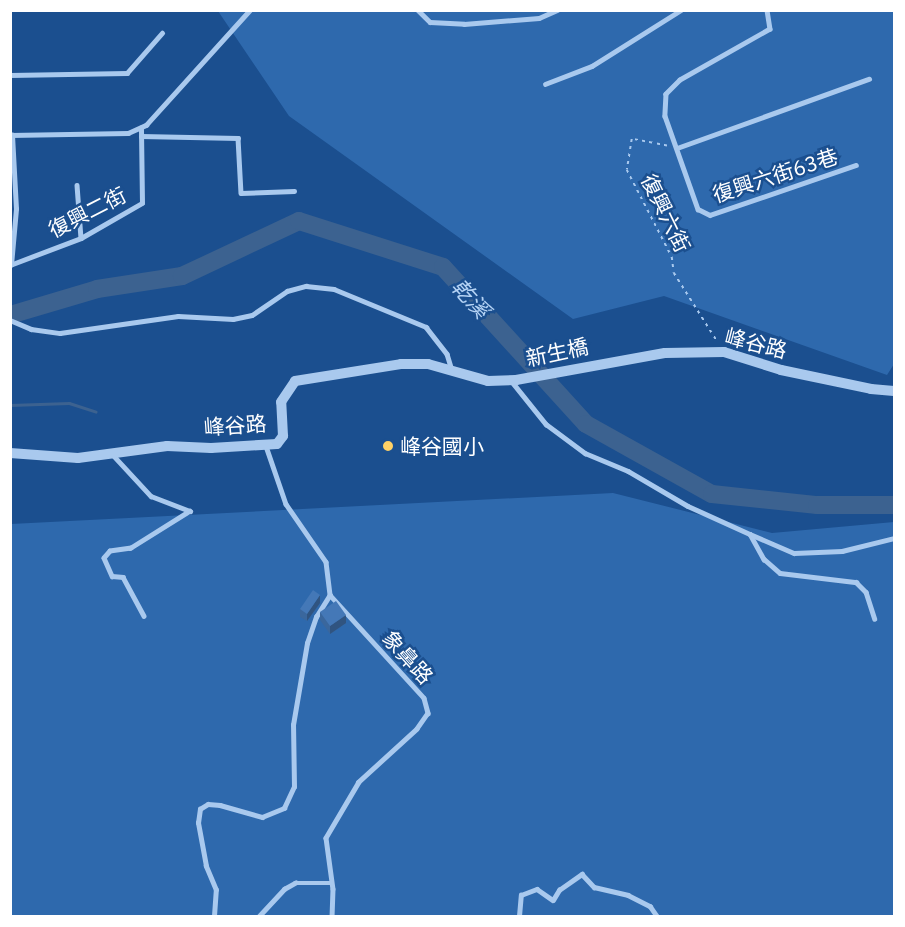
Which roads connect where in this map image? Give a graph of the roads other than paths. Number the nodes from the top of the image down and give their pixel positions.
1 (250, 10) edge
2 (418, 10) edge
3 (557, 10) edge
4 (681, 10) edge
5 (766, 10) edge
6 (162, 33) dead end
7 (10, 75) edge
8 (869, 79) dead end
9 (545, 84) dead end
10 (141, 128) junction
11 (11, 135) edge
12 (141, 136) junction
13 (677, 148) junction
14 (856, 165) dead end
15 (78, 185) dead end
16 (294, 191) dead end
17 (13, 209) edge
18 (81, 238) junction
19 (11, 265) edge
20 (10, 320) edge
21 (606, 361) joint
22 (452, 370) junction
23 (514, 380) junction
24 (894, 391) edge
25 (266, 446) junction
26 (10, 453) edge
27 (111, 453) junction
28 (750, 534) junction
29 (894, 538) edge
30 (330, 595) junction
31 (144, 616) dead end
32 (875, 619) dead end
33 (332, 883) junction
34 (214, 916) edge
35 (259, 916) edge
36 (332, 916) edge
37 (519, 916) edge
38 (657, 916) edge

1 - 10 lane
2 - 3 lane
4 - 9 lane
5 - 13 lane, 復興六街
6 - 7 lane
8 - 13 lane
10 - 11 lane
10 - 12 lane, 復興二街
11 - 17 lane
12 - 16 lane
12 - 18 lane, 復興二街
13 - 14 lane, 復興六街63巷
15 - 18 lane
17 - 19 lane
18 - 19 lane, 復興二街
20 - 22 lane
21 - 23 street, 新生橋
21 - 24 street, 峰谷路
22 - 23 street, 峰谷路
22 - 25 street, 峰谷路
23 - 28 lane
25 - 27 street, 峰谷路
25 - 30 lane
26 - 27 street, 峰谷路
27 - 31 lane
28 - 29 lane
28 - 32 lane
30 - 33 lane, 象鼻路
30 - 34 lane
33 - 35 lane
33 - 36 lane, 象鼻路
37 - 38 lane

